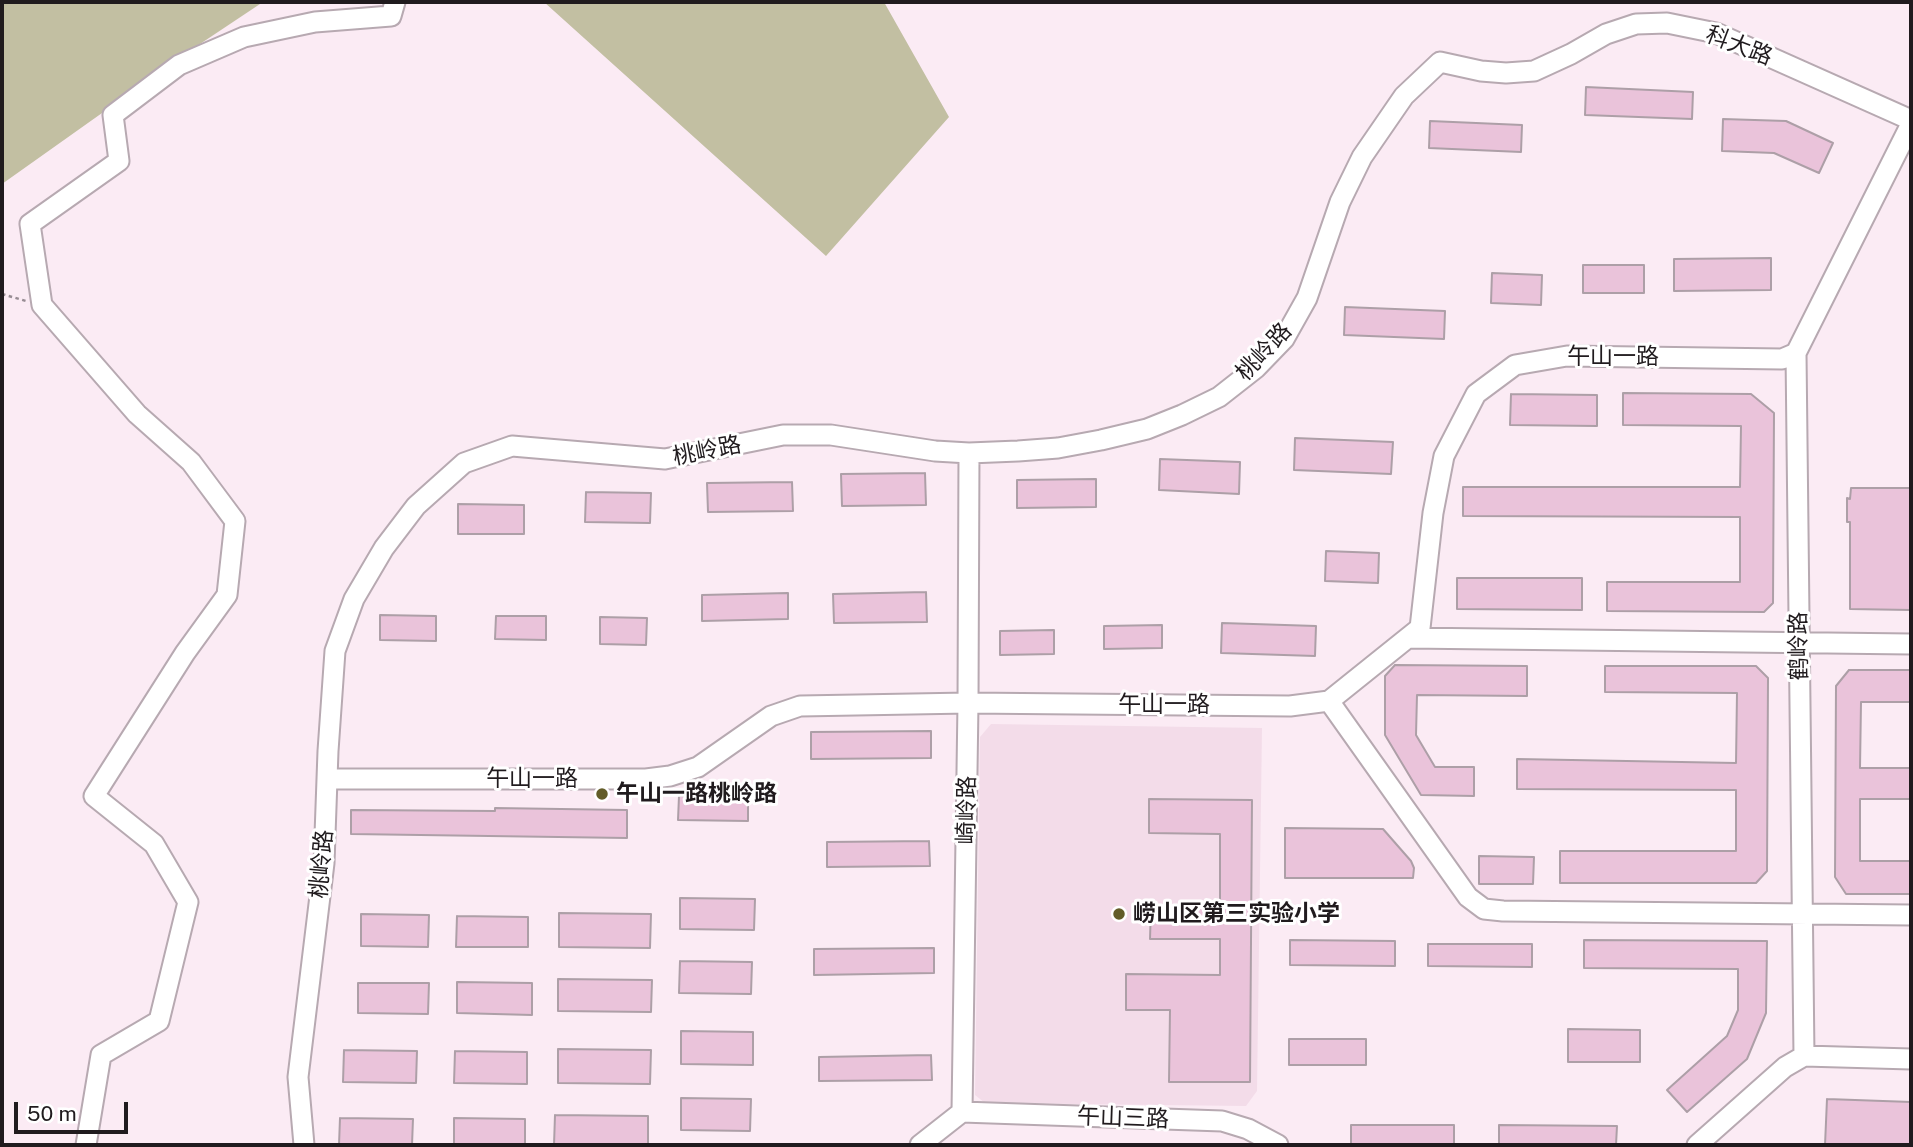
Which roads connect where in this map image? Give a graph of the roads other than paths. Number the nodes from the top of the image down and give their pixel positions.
1 (396, 2) edge
2 (1440, 62) joint
3 (1911, 122) edge
4 (1796, 353) junction
5 (969, 453) junction
6 (1408, 638) junction
7 (1799, 642) junction
8 (1911, 644) edge
9 (1329, 701) junction
10 (968, 703) junction
11 (327, 779) junction
12 (1802, 913) junction
13 (1911, 915) edge
14 (1804, 1056) junction
15 (1911, 1059) edge
16 (962, 1112) junction
17 (86, 1145) edge
18 (304, 1145) edge
19 (920, 1145) edge
20 (1278, 1145) edge
21 (1697, 1145) edge

1 - 17 street
2 - 3 street, 科大路
2 - 5 street, 桃岭路
3 - 4 street, 鹤岭路
4 - 6 street, 午山一路
4 - 7 street, 鹤岭路
5 - 10 street, 崎岭路
5 - 11 street, 桃岭路
6 - 7 street
6 - 9 street, 午山一路
7 - 8 street
7 - 12 street, 鹤岭路
9 - 10 street, 午山一路
9 - 12 street
10 - 11 street, 午山一路
10 - 16 street, 崎岭路
11 - 18 street, 桃岭路
12 - 13 street
12 - 14 street, 鹤岭路
14 - 15 street
14 - 21 street
16 - 19 street
16 - 20 street, 午山三路

